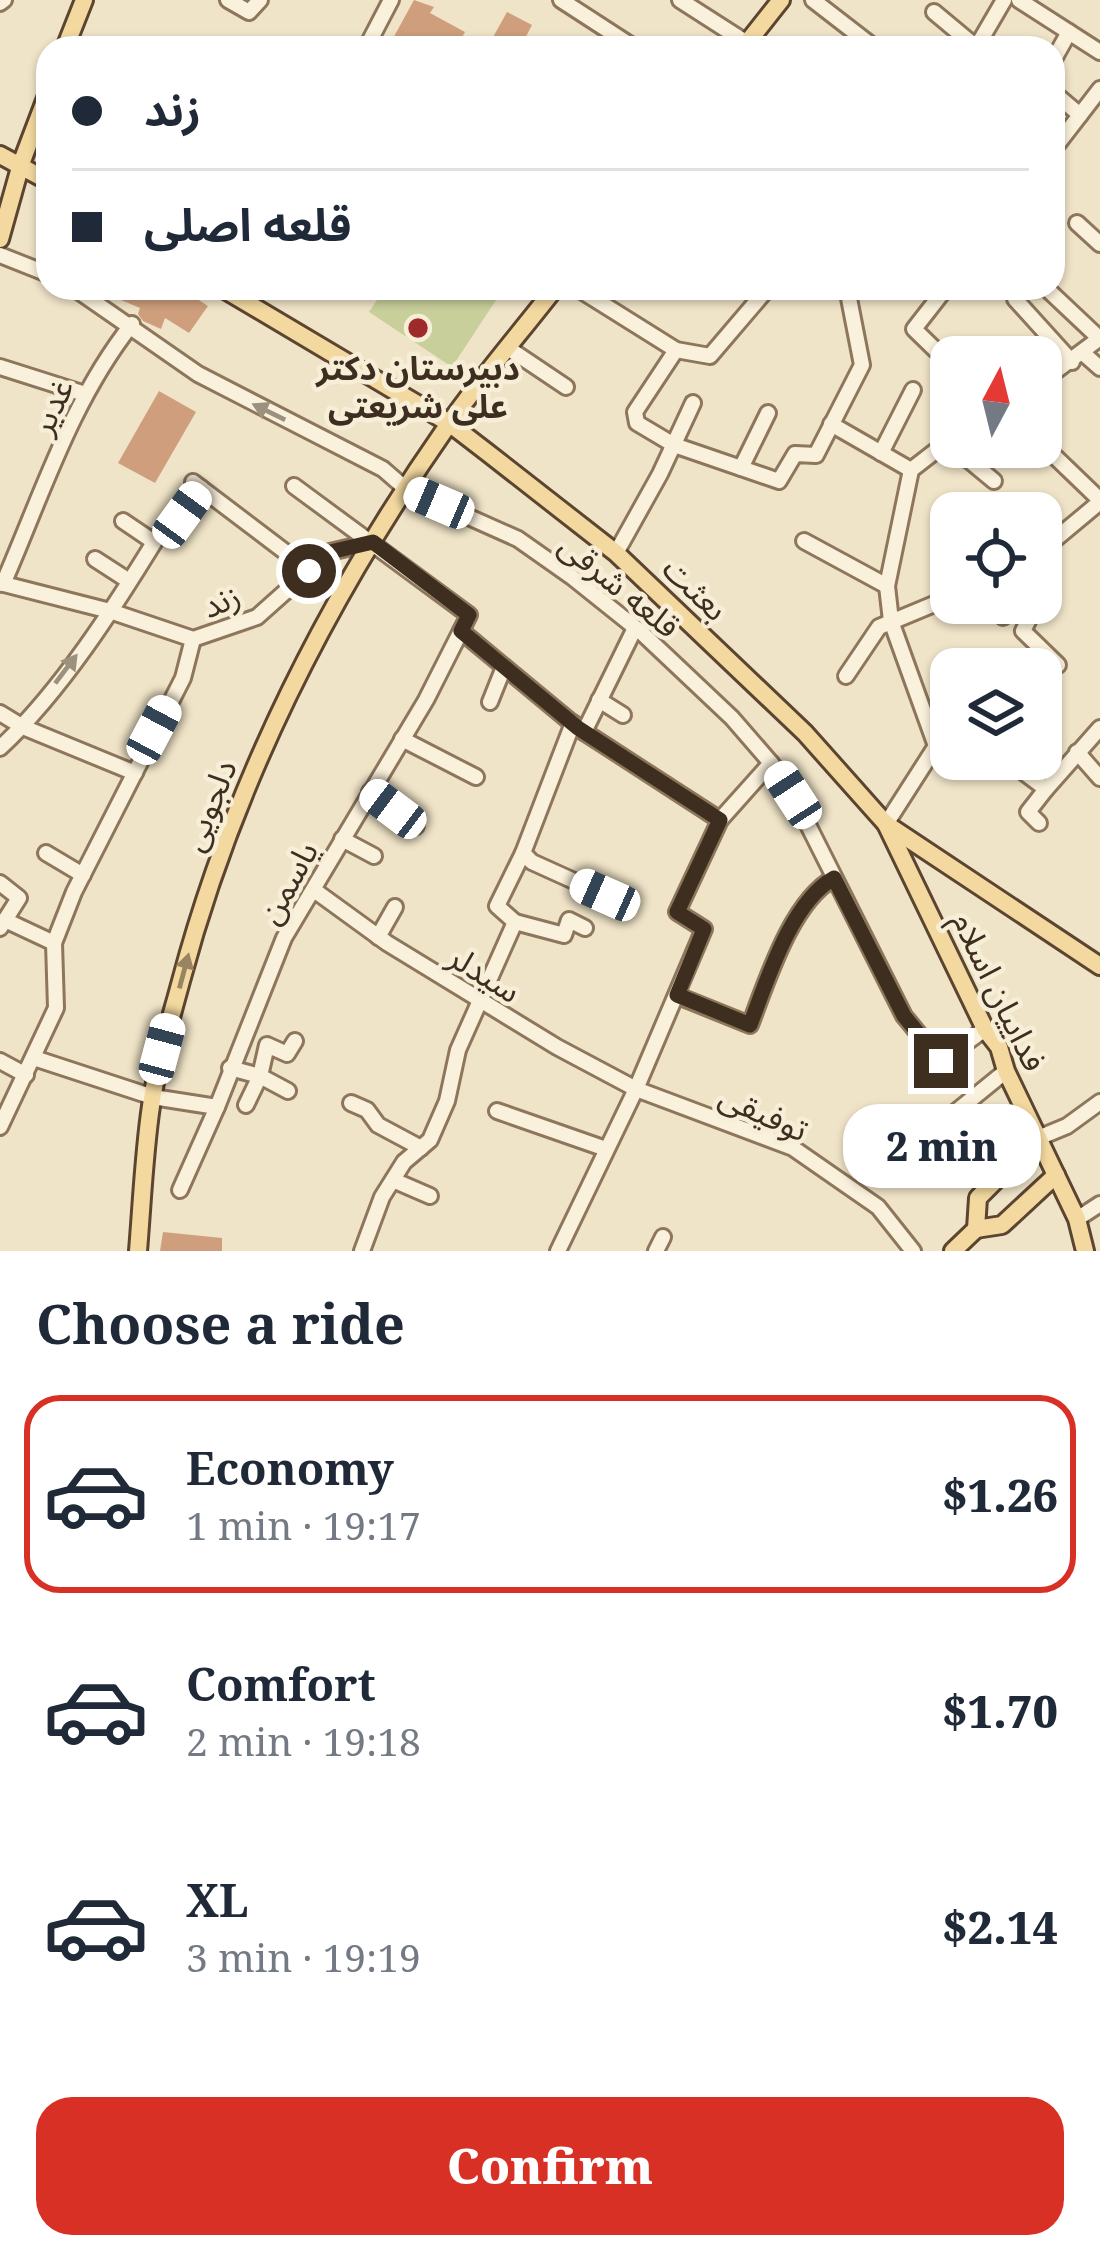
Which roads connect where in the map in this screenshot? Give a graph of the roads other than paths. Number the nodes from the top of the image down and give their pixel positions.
1 (84, 0) edge
2 (229, 0) edge
3 (392, 0) edge
4 (561, 0) edge
5 (680, 0) edge
6 (813, 0) edge
7 (1004, 0) edge
8 (1019, 0) edge
9 (776, 2) edge
10 (255, 6) edge
11 (934, 12) dead end
12 (1069, 32) junction
13 (70, 36) edge
14 (372, 36) edge
15 (616, 36) edge
16 (732, 36) edge
17 (751, 36) edge
18 (859, 36) edge
19 (962, 36) edge
20 (983, 36) edge
21 (1065, 39) edge
22 (1100, 52) edge
23 (1100, 89) edge
24 (1065, 102) edge
25 (1080, 115) junction
26 (36, 127) edge
27 (1065, 134) edge
28 (0, 155) edge
29 (21, 164) junction
30 (36, 173) edge
31 (1077, 223) dead end
32 (0, 239) edge
33 (1100, 244) edge
34 (0, 255) edge
35 (36, 269) edge
36 (93, 300) edge
37 (244, 300) edge
38 (546, 300) edge
39 (597, 300) edge
40 (758, 300) edge
41 (849, 300) edge
42 (937, 300) edge
43 (1016, 300) edge
44 (1059, 300) edge
45 (131, 324) junction
46 (1100, 338) edge
47 (930, 345) edge
48 (508, 348) junction
49 (676, 350) junction
50 (1077, 358) junction
51 (0, 367) edge
52 (1062, 368) edge
53 (1100, 368) edge
54 (566, 387) dead end
55 (914, 390) dead end
56 (85, 394) junction
57 (693, 404) dead end
58 (768, 413) dead end
59 (449, 423) junction
60 (831, 424) junction
61 (674, 445) junction
62 (881, 453) junction
63 (930, 457) edge
64 (1062, 466) edge
65 (741, 468) junction
66 (979, 468) edge
67 (911, 470) junction
68 (994, 481) dead end
69 (294, 487) dead end
70 (406, 489) junction
71 (1099, 506) edge
72 (123, 521) dead end
73 (1062, 535) edge
74 (804, 541) dead end
75 (154, 542) junction
76 (373, 542) junction
77 (616, 553) junction
78 (95, 559) dead end
79 (309, 571) junction
80 (129, 581) junction
81 (1, 584) edge
82 (887, 586) junction
83 (930, 605) edge
84 (110, 611) junction
85 (891, 620) junction
86 (1026, 624) edge
87 (635, 628) junction
88 (461, 631) junction
89 (193, 639) junction
90 (1040, 648) edge
91 (504, 667) junction
92 (846, 676) dead end
93 (599, 700) junction
94 (490, 702) dead end
95 (0, 712) edge
96 (623, 715) dead end
97 (930, 717) edge
98 (23, 727) junction
99 (578, 727) junction
100 (1100, 728) edge
101 (402, 739) junction
102 (0, 748) edge
103 (1077, 752) junction
104 (771, 763) junction
105 (930, 766) edge
106 (135, 773) junction
107 (476, 777) dead end
108 (1100, 778) edge
109 (1034, 780) edge
110 (1046, 789) junction
111 (370, 792) junction
112 (720, 820) junction
113 (1039, 823) dead end
114 (886, 824) junction
115 (416, 826) dead end
116 (342, 839) junction
117 (46, 853) dead end
118 (523, 854) junction
119 (374, 856) dead end
120 (83, 875) junction
121 (834, 878) junction
122 (0, 883) edge
123 (314, 890) junction
124 (605, 895) dead end
125 (395, 907) dead end
126 (515, 922) junction
127 (3, 924) edge
128 (584, 928) dead end
129 (378, 937) junction
130 (53, 944) junction
131 (1100, 966) edge
132 (677, 995) junction
133 (480, 1003) junction
134 (985, 1029) junction
135 (295, 1041) dead end
136 (34, 1058) junction
137 (0, 1061) edge
138 (230, 1068) junction
139 (1006, 1072) junction
140 (26, 1075) junction
141 (260, 1076) junction
142 (636, 1089) junction
143 (288, 1091) dead end
144 (153, 1097) junction
145 (1100, 1102) edge
146 (351, 1103) dead end
147 (246, 1105) dead end
148 (217, 1107) junction
149 (497, 1111) dead end
150 (904, 1126) dead end
151 (0, 1127) edge
152 (1038, 1138) junction
153 (920, 1141) junction
154 (421, 1148) junction
155 (606, 1149) junction
156 (936, 1158) dead end
157 (1056, 1175) junction
158 (393, 1180) junction
159 (180, 1190) dead end
160 (430, 1196) dead end
161 (1100, 1204) edge
162 (1077, 1219) junction
163 (976, 1229) junction
164 (138, 1251) edge
165 (362, 1251) edge
166 (558, 1251) edge
167 (913, 1251) edge
168 (953, 1251) edge
169 (1085, 1251) edge

1 - 13 main road
2 - 10 street
3 - 14 street
4 - 15 street
5 - 16 street
6 - 18 street
7 - 20 street
8 - 12 street
9 - 17 main road
11 - 19 street
12 - 21 street
12 - 22 street
23 - 25 street
24 - 25 street
25 - 27 street
26 - 29 main road
28 - 29 main road
29 - 30 main road
29 - 32 main road
31 - 33 street
34 - 35 street
36 - 45 street, قلعه شرقی
37 - 59 main road, بعثت
38 - 48 main road, دلجویی
39 - 49 street
40 - 49 street
41 - 60 street
42 - 47 street
43 - 50 street
44 - 46 street
45 - 56 street, غدیر
70 -> 45 street, قلعه شرقی
46 - 50 street
48 - 54 street
48 - 59 main road, دلجویی
49 - 61 street
50 - 52 street
50 - 53 street
51 - 56 street
55 - 62 street
56 - 81 street, غدیر
57 - 61 street
58 - 65 street
59 - 70 main road, دلجویی
59 - 77 main road, بعثت
60 - 62 street
60 - 65 street
61 - 65 street
61 - 77 street
62 - 67 street
63 - 67 street
64 - 71 street
66 - 68 street
67 - 82 street
69 - 76 street
70 - 76 main road, دلجویی
70 - 87 street, قلعه شرقی
71 - 73 street
72 - 75 street
74 - 82 street
75 - 79 street
75 - 80 street
76 - 79 street, زند
76 - 88 street
144 -> 76 main road, دلجویی
77 - 114 main road, بعثت
78 - 80 street
79 - 89 street, زند
80 - 84 street
81 - 84 street, زند
82 - 85 street
83 - 85 street
84 - 89 street, زند
98 -> 84 street
85 - 92 street
85 - 97 street
86 - 90 street
87 - 93 street
87 - 104 street, قلعه شرقی
88 - 91 street
88 - 101 street, یاسمن
89 - 106 street
91 - 94 street
91 - 99 street
93 - 96 street
93 - 99 street
95 - 98 street
98 - 102 street
98 - 106 street
99 - 112 street
99 - 118 street
100 - 103 street
101 - 107 street
101 - 111 street, یاسمن
103 - 108 street
103 - 110 street
104 - 112 street
104 - 121 street, قلعه شرقی
105 - 114 street
106 - 120 street
109 - 110 street
110 - 113 street
111 - 115 street
111 - 116 street, یاسمن
112 - 132 street
114 - 131 main road, بعثت
114 - 134 main road, فداییان اسلام
116 - 119 street
116 - 123 street, یاسمن
117 - 120 street
118 - 124 street
118 - 126 street
120 - 130 street
121 - 132 street
121 - 134 street, قلعه شرقی
122 - 127 street
123 - 129 street, سیدلر
123 - 138 street, یاسمن
125 - 129 street
126 - 128 street
126 - 133 street
127 - 130 street
129 - 133 street, سیدلر
130 - 136 street
132 - 142 street
133 - 142 street, سیدلر
133 - 154 street
134 - 139 main road, فداییان اسلام
135 - 141 street
136 - 140 street
136 - 144 street
137 - 140 street
138 - 141 street
138 - 148 street, یاسمن
139 - 152 main road, فداییان اسلام
139 - 153 street
140 - 151 street
141 - 143 street
141 - 147 street
142 - 155 street
142 - 167 street, توفیقی
144 - 148 street
144 - 164 main road, دلجویی
145 - 152 street
146 - 154 street
148 - 159 street, یاسمن
149 - 155 street
150 - 153 street
152 - 157 main road, فداییان اسلام
152 - 163 main road
153 - 156 street
154 - 158 street
155 - 166 street
157 - 162 main road, فداییان اسلام
157 - 163 main road
158 - 160 street
158 - 165 street
161 - 162 street
162 - 169 main road, فداییان اسلام
163 - 168 main road

